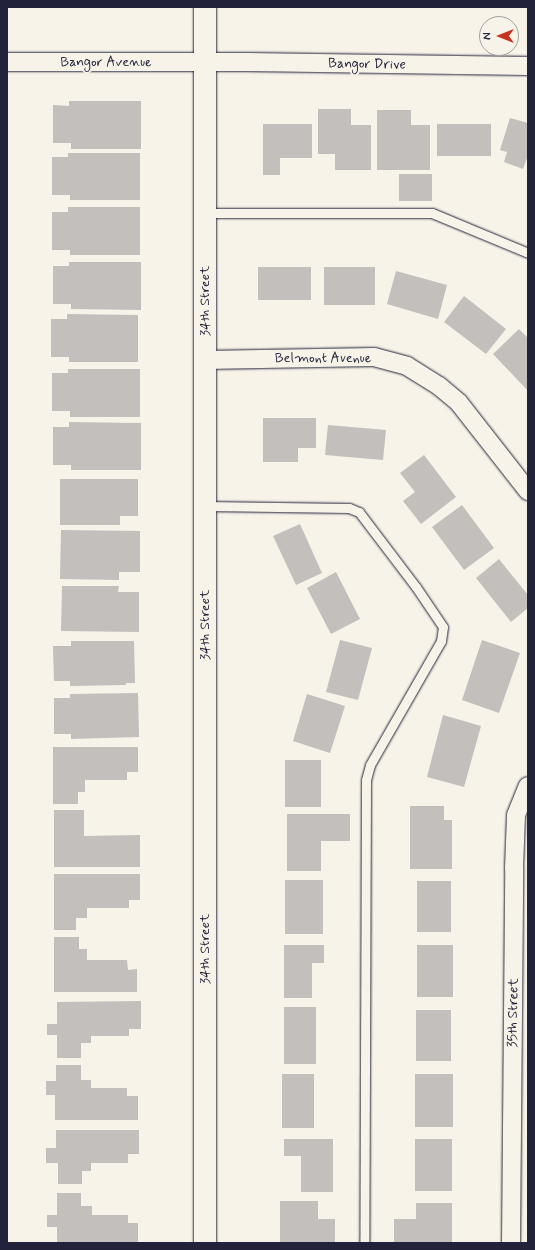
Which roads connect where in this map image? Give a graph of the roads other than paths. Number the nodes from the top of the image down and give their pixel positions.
1 (205, 7) edge
2 (7, 62) edge
3 (205, 62) junction
4 (528, 66) edge
5 (205, 213) junction
6 (528, 253) edge
7 (205, 360) junction
8 (528, 491) edge
9 (205, 506) junction
10 (528, 786) edge
11 (205, 1243) edge
12 (364, 1243) edge
13 (511, 1243) edge

1 - 3 main road, 34th Street
2 - 3 street, Bangor Avenue
3 - 4 street, Bangor Drive
3 - 5 main road, 34th Street
5 - 6 lane
5 - 7 main road, 34th Street
7 - 8 street, Belmont Avenue
7 - 9 main road, 34th Street
9 - 11 main road, 34th Street
9 - 12 lane
10 - 13 street, 35th Street

